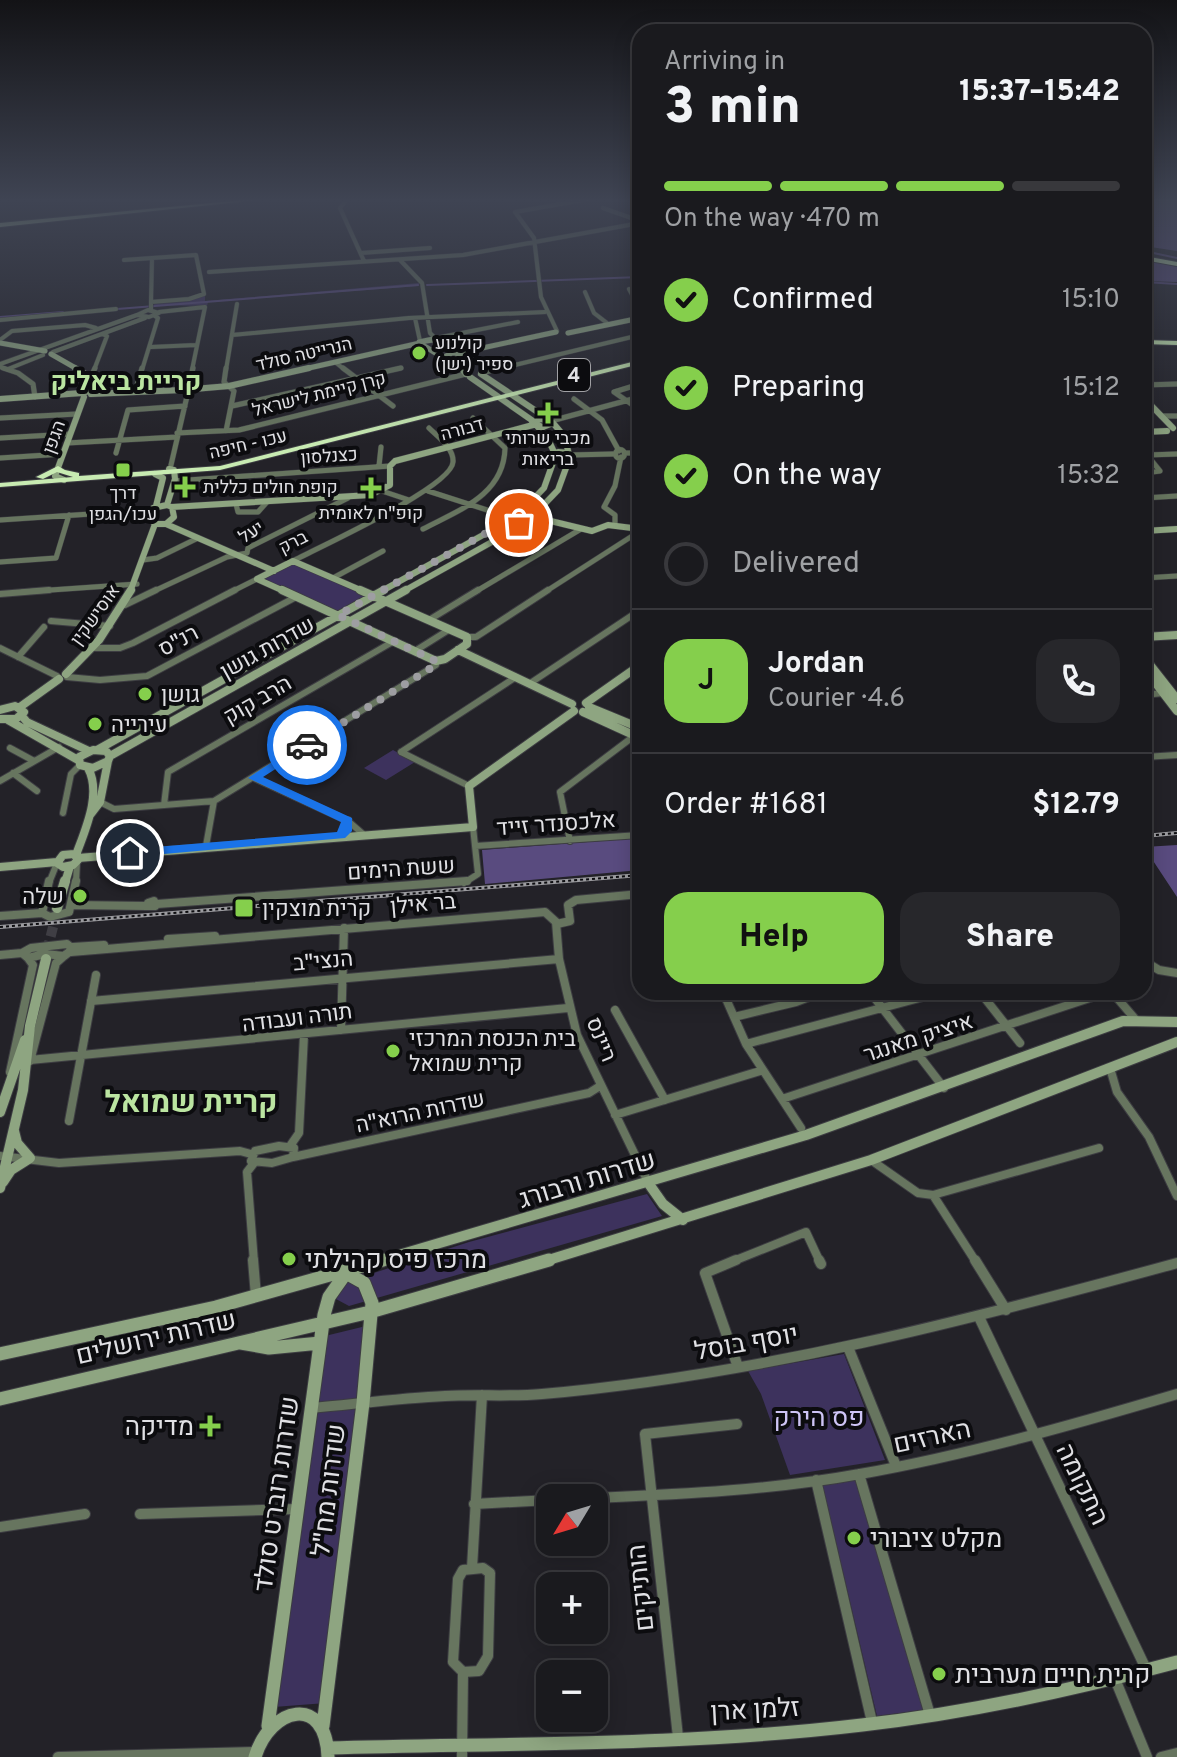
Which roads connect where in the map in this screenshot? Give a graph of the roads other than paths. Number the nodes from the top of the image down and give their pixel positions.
1 (152, 281) edge
2 (201, 281) edge
3 (420, 281) edge
4 (538, 281) edge
5 (629, 289) dead end
6 (585, 292) dead end
7 (632, 294) edge
8 (237, 304) dead end
9 (151, 306) junction
10 (116, 309) dead end
11 (545, 312) junction
12 (157, 314) junction
13 (137, 315) junction
14 (428, 317) junction
15 (145, 318) junction
16 (415, 318) junction
17 (632, 319) edge
18 (0, 320) edge
19 (518, 322) dead end
20 (607, 323) junction
21 (96, 328) junction
22 (560, 331) junction
23 (102, 334) junction
24 (232, 335) junction
25 (632, 337) edge
26 (439, 338) junction
27 (0, 342) edge
28 (420, 343) junction
29 (1152, 344) edge
30 (196, 345) junction
31 (1177, 345) edge
32 (151, 347) junction
33 (47, 353) junction
34 (433, 353) junction
35 (459, 355) junction
36 (446, 358) junction
37 (335, 362) junction
38 (632, 362) edge
39 (460, 367) junction
40 (0, 368) edge
41 (401, 368) dead end
42 (7, 369) junction
43 (480, 373) junction
44 (467, 375) junction
45 (91, 377) junction
46 (357, 379) junction
47 (1177, 384) edge
48 (1152, 385) edge
49 (229, 386) junction
50 (632, 386) edge
51 (188, 389) junction
52 (523, 390) junction
53 (135, 392) junction
54 (510, 393) junction
55 (84, 394) junction
56 (380, 396) junction
57 (35, 397) junction
58 (492, 397) junction
59 (0, 399) edge
60 (574, 399) dead end
61 (632, 399) edge
62 (628, 400) junction
63 (632, 403) edge
64 (185, 406) junction
65 (393, 406) dead end
66 (231, 408) junction
67 (1152, 408) edge
68 (591, 410) junction
69 (77, 414) junction
70 (1152, 414) edge
71 (1161, 416) junction
72 (1177, 416) edge
73 (0, 418) edge
74 (473, 418) dead end
75 (551, 421) junction
76 (534, 424) junction
77 (429, 428) dead end
78 (226, 431) junction
79 (1173, 431) edge
80 (1152, 432) edge
81 (70, 434) junction
82 (177, 435) junction
83 (494, 435) junction
84 (0, 438) edge
85 (119, 440) junction
86 (67, 443) junction
87 (381, 447) dead end
88 (451, 447) junction
89 (116, 453) dead end
90 (632, 453) edge
91 (63, 454) junction
92 (620, 454) junction
93 (1177, 454) edge
94 (555, 455) junction
95 (570, 455) junction
96 (1152, 455) edge
97 (0, 458) edge
98 (399, 459) junction
99 (1152, 461) edge
100 (380, 463) junction
101 (390, 466) junction
102 (156, 472) junction
103 (174, 472) junction
104 (1152, 472) edge
105 (59, 475) junction
106 (0, 483) edge
107 (382, 491) junction
108 (428, 491) junction
109 (1177, 496) edge
110 (1152, 498) edge
111 (409, 500) junction
112 (335, 502) junction
113 (469, 504) junction
114 (170, 506) junction
115 (154, 508) junction
116 (520, 513) junction
117 (69, 515) junction
118 (512, 519) junction
119 (531, 519) junction
120 (0, 520) edge
121 (168, 522) junction
122 (155, 524) junction
123 (615, 526) junction
124 (423, 529) dead end
125 (632, 529) edge
126 (1177, 529) edge
127 (580, 530) junction
128 (1152, 531) edge
129 (632, 535) edge
130 (198, 538) junction
131 (383, 551) dead end
132 (243, 554) junction
133 (446, 556) junction
134 (143, 560) junction
135 (293, 561) junction
136 (458, 561) junction
137 (0, 562) edge
138 (277, 569) junction
139 (1177, 576) edge
140 (333, 578) junction
141 (1152, 578) edge
142 (257, 579) junction
143 (137, 584) junction
144 (0, 594) edge
145 (374, 596) junction
146 (296, 597) junction
147 (386, 601) junction
148 (125, 605) junction
149 (338, 615) junction
150 (632, 615) edge
151 (429, 620) junction
152 (51, 621) dead end
153 (350, 621) junction
154 (110, 626) junction
155 (44, 627) dead end
156 (450, 629) junction
157 (1177, 635) edge
158 (467, 637) junction
159 (1152, 637) edge
160 (394, 641) junction
161 (0, 648) edge
162 (95, 648) junction
163 (458, 650) junction
164 (415, 651) junction
165 (18, 657) junction
166 (260, 659) junction
167 (436, 661) junction
168 (272, 665) junction
169 (1152, 668) edge
170 (632, 671) edge
171 (62, 677) junction
172 (516, 677) junction
173 (1152, 679) edge
174 (529, 684) junction
175 (1172, 694) edge
176 (1152, 695) edge
177 (0, 700) edge
178 (581, 707) junction
179 (18, 709) junction
180 (0, 710) edge
181 (1177, 711) edge
182 (165, 712) junction
183 (178, 718) junction
184 (3, 721) edge
185 (139, 726) junction
186 (632, 730) edge
187 (151, 733) junction
188 (632, 738) edge
189 (59, 747) junction
190 (10, 748) dead end
191 (93, 750) junction
192 (1177, 755) edge
193 (1152, 757) edge
194 (109, 758) junction
195 (34, 761) junction
196 (82, 764) junction
197 (13, 773) junction
198 (254, 778) junction
199 (0, 781) edge
200 (469, 786) junction
201 (37, 791) dead end
202 (214, 801) junction
203 (100, 802) junction
204 (164, 805) junction
205 (63, 813) dead end
206 (90, 815) junction
207 (348, 821) junction
208 (473, 827) junction
209 (363, 834) junction
210 (341, 835) junction
211 (632, 836) edge
212 (570, 841) junction
213 (206, 846) junction
214 (475, 846) junction
215 (68, 861) junction
216 (0, 867) edge
217 (632, 895) edge
218 (71, 905) junction
219 (57, 908) tunnel mouth
220 (42, 913) junction
221 (0, 916) edge
222 (554, 919) junction
223 (344, 928) junction
224 (69, 952) junction
225 (0, 955) edge
226 (25, 956) junction
227 (46, 959) tunnel mouth
228 (559, 959) junction
229 (1152, 966) edge
230 (1177, 973) edge
231 (96, 975) dead end
232 (344, 976) junction
233 (727, 1000) edge
234 (801, 1000) edge
235 (876, 1000) edge
236 (912, 1000) edge
237 (986, 1000) edge
238 (1084, 1000) edge
239 (1117, 1000) edge
240 (91, 1001) junction
241 (568, 1008) junction
242 (882, 1008) junction
243 (615, 1010) dead end
244 (734, 1017) junction
245 (1136, 1020) junction
246 (1177, 1022) edge
247 (30, 1026) junction
248 (1006, 1028) junction
249 (341, 1030) junction
250 (304, 1035) junction
251 (1177, 1042) edge
252 (1020, 1043) dead end
253 (746, 1044) junction
254 (81, 1056) junction
255 (919, 1057) junction
256 (30, 1060) junction
257 (1110, 1068) junction
258 (763, 1070) junction
259 (600, 1086) junction
260 (944, 1088) junction
261 (23, 1090) junction
262 (6, 1091) junction
263 (782, 1099) junction
264 (665, 1100) junction
265 (0, 1112) edge
266 (615, 1115) junction
267 (69, 1121) dead end
268 (15, 1124) junction
269 (801, 1128) dead end
270 (290, 1146) junction
271 (1099, 1148) dead end
272 (3, 1156) edge
273 (293, 1157) junction
274 (30, 1158) junction
275 (253, 1159) junction
276 (871, 1160) junction
277 (642, 1170) junction
278 (664, 1179) junction
279 (649, 1184) junction
280 (0, 1188) edge
281 (933, 1195) junction
282 (1177, 1196) edge
283 (683, 1220) junction
284 (1177, 1263) edge
285 (821, 1264) dead end
286 (346, 1273) junction
287 (256, 1296) junction
288 (395, 1304) junction
289 (1006, 1310) junction
290 (370, 1312) junction
291 (979, 1317) junction
292 (323, 1322) junction
293 (368, 1335) junction
294 (238, 1343) junction
295 (320, 1343) junction
296 (848, 1347) junction
297 (0, 1354) edge
298 (738, 1367) junction
299 (1177, 1394) edge
300 (482, 1395) junction
301 (0, 1399) edge
302 (363, 1403) junction
303 (312, 1408) junction
304 (737, 1424) dead end
305 (1036, 1436) junction
306 (896, 1466) junction
307 (859, 1474) junction
308 (816, 1480) junction
309 (652, 1495) junction
310 (608, 1497) edge
311 (536, 1501) edge
312 (474, 1504) junction
313 (298, 1509) junction
314 (85, 1514) dead end
315 (140, 1514) dead end
316 (0, 1527) edge
317 (472, 1568) junction
318 (1177, 1662) edge
319 (1147, 1671) junction
320 (463, 1672) junction
321 (1115, 1679) junction
322 (930, 1715) junction
323 (872, 1722) junction
324 (268, 1726) junction
325 (323, 1726) junction
326 (678, 1737) junction
327 (462, 1750) edge
328 (328, 1753) edge
329 (1177, 1753) edge
330 (255, 1754) edge
331 (61, 1757) edge
332 (1147, 1757) edge
333 (1161, 1757) edge

1 - 9 street
2 - 9 street
3 - 14 street
4 - 11 street
5 - 7 street
6 - 20 street
8 - 24 street
9 - 12 street
9 - 13 street
10 - 18 street
11 - 14 street
11 - 22 street
12 - 15 street
12 - 30 street
12 - 32 street
13 - 15 street
13 - 21 street
14 - 16 street
14 - 26 street
15 - 23 street
16 - 24 street
16 - 28 street
17 - 20 street
19 - 26 street
20 - 22 street
21 - 27 street
21 - 33 street
22 - 35 street
23 - 33 street
23 - 45 street, הגפן
24 - 49 street
25 - 43 street
26 - 28 street, הנרייטה סולד
26 - 35 street
27 - 33 street
28 - 34 street
28 - 37 street, הנרייטה סולד
29 - 31 highway
30 - 32 street
30 - 51 street
32 - 53 street
33 - 40 street
33 - 42 street
33 - 45 street
34 - 36 street
34 - 39 street
35 - 36 street
35 - 43 street
36 - 39 street
37 - 46 street
37 - 49 street, הנרייטה סולד
38 - 52 highway, 4
39 - 44 street
40 - 42 street
41 - 46 street
42 - 57 street
43 - 44 street
43 - 54 street
44 - 56 street, קרן קיימת לישראל
44 - 58 street
45 - 55 street, הגפן
46 - 56 street
46 - 66 street
47 - 48 street
49 - 51 street, הנרייטה סולד
49 - 66 street
50 - 62 street
51 - 53 street, הנרייטה סולד
51 - 64 street
52 - 54 highway
52 - 54 highway
53 - 55 street, הנרייטה סולד
54 - 58 highway
54 - 75 street
55 - 57 street, הנרייטה סולד
55 - 69 street, הגפן
56 - 65 street
56 - 78 street, קרן קיימת לישראל
57 - 59 street, הנרייטה סולד
58 - 76 street
58 - 103 highway, עכו - חיפה
58 - 103 highway, עכו - חיפה
60 - 68 street
61 - 62 street
62 - 63 street
62 - 68 street
64 - 82 street
64 - 85 street
66 - 78 street
67 - 71 street
68 - 75 street
68 - 92 street
69 - 73 street
69 - 81 street, הגפן
70 - 79 street
71 - 72 street
71 - 79 street
74 - 83 street
75 - 76 street, דבורה
75 - 95 street
76 - 83 street, דבורה
76 - 94 street
77 - 88 street
78 - 82 street, קרן קיימת לישראל
79 - 80 street
81 - 84 street
81 - 86 street, הגפן
82 - 85 street, קרן קיימת לישראל
82 - 103 street
83 - 88 street, דבורה
83 - 113 street
85 - 86 street, קרן קיימת לישראל
85 - 89 street
86 - 91 street, הגפן
87 - 100 street
88 - 98 street, דבורה
88 - 108 street, ברק
90 - 92 street
91 - 97 street
91 - 105 street, הגפן
92 - 95 street
92 - 123 street
93 - 96 street
94 - 95 street
94 - 116 street
95 - 119 street, שדרות גושן
98 - 100 street
98 - 101 street
99 - 104 street
100 - 101 street, כצנלסון
100 - 103 street, כצנלסון
101 - 107 street
102 - 103 highway
102 - 105 highway
102 - 105 highway
102 - 115 street
103 - 114 street
105 - 106 highway
105 - 106 highway
107 - 111 street
107 - 112 street
108 - 111 street, ברק
108 - 113 street
109 - 110 street
111 - 135 street, ברק
112 - 114 street
112 - 132 street, יעל
113 - 118 street
113 - 124 street
114 - 115 street
114 - 121 street
115 - 117 street
115 - 122 street
116 - 118 street, שדרות גושן
116 - 119 street
117 - 120 street
117 - 137 street
118 - 119 street
118 - 133 street, שדרות גושן
119 - 127 street
119 - 136 street, שדרות גושן
121 - 122 street
121 - 130 street
121 - 132 street
122 - 134 street, אוסישקין
123 - 125 street
123 - 127 street
126 - 128 street
127 - 151 street
129 - 158 street
130 - 132 street
130 - 134 street
131 - 140 street
132 - 138 street
132 - 148 street, יעל
133 - 136 street
133 - 145 street, שדרות גושן
134 - 143 street, אוסישקין
135 - 138 street, ברק
135 - 140 street
136 - 147 street, שדרות גושן
138 - 142 street, ברק
139 - 141 street
140 - 145 street
142 - 146 street
142 - 162 street, ברק
143 - 144 street
143 - 148 street, אוסישקין
145 - 147 street
145 - 149 street, שדרות גושן
146 - 149 street
146 - 171 street, רנ"ס
147 - 151 street
147 - 153 street, שדרות גושן
148 - 154 street, אוסישקין
149 - 153 street
149 - 166 street, שדרות גושן
150 - 174 street
151 - 156 street
152 - 154 street
153 - 160 street
153 - 168 street, שדרות גושן
154 - 162 street, אוסישקין
155 - 165 street
156 - 158 street
156 - 164 street
157 - 159 street
158 - 163 street
160 - 164 street
160 - 204 street, הרב קוק
161 - 165 street
162 - 171 street, אוסישקין
163 - 167 street
163 - 172 street
164 - 167 street
165 - 171 street
166 - 168 street
166 - 182 street, שדרות גושן
167 - 198 street
168 - 183 street, שדרות גושן
169 - 175 street
170 - 178 street
171 - 179 street, אוסישקין
172 - 174 street
172 - 200 street
173 - 175 street
174 - 178 street
175 - 176 street
175 - 181 street
177 - 179 street
178 - 186 street
178 - 200 street
179 - 180 street
179 - 184 street
179 - 191 street
182 - 183 street
182 - 185 street, שדרות גושן
183 - 187 street, שדרות גושן
184 - 189 street
185 - 187 street
185 - 191 street, שדרות גושן
187 - 194 street, שדרות גושן
188 - 212 street
189 - 195 street
189 - 196 street
190 - 195 street
191 - 194 street
191 - 196 street, שדרות גושן
192 - 193 street
194 - 196 street, שדרות גושן
194 - 203 street
195 - 197 street
196 - 205 street
196 - 206 street
197 - 199 street
197 - 201 street
198 - 202 street
198 - 207 street
200 - 208 street, ששת הימים
202 - 204 street
202 - 213 street
203 - 204 street
203 - 206 street
206 - 215 street
207 - 209 street
207 - 210 street
208 - 209 street, אלכסנדר זייד
208 - 214 street, ששת הימים
209 - 210 street, אלכסנדר זייד
210 - 213 street, אלכסנדר זייד
211 - 212 street, אלכסנדר זייד
212 - 214 street, אלכסנדר זייד
213 - 215 street, אלכסנדר זייד
214 - 218 street, ששת הימים
215 - 216 street, אלכסנדר זייד
215 - 218 street
215 - 219 street
215 - 220 street
217 - 222 street
218 - 220 street
220 - 221 street
222 - 223 street, בר אילן
222 - 228 street, ריינס
223 - 224 street, בר אילן
223 - 232 street
224 - 226 street, בר אילן
224 - 256 street
225 - 226 street, בר אילן
226 - 262 street
227 - 247 street
228 - 232 street, הנצי"ב
228 - 241 street, ריינס
229 - 230 street
231 - 240 street
232 - 240 street, הנצי"ב
232 - 249 street
233 - 244 street
234 - 244 street
235 - 242 street
236 - 242 street
237 - 248 street
238 - 248 street, איציק מאנגר
239 - 245 street
240 - 254 street
241 - 249 street, תורה ועבודה
241 - 259 street, ריינס
242 - 253 street
242 - 255 street
243 - 264 street
244 - 253 street
245 - 246 street, שדרות ורבורג
245 - 260 street, שדרות ורבורג
247 - 261 street
247 - 262 street
248 - 252 street
248 - 255 street, איציק מאנגר
249 - 250 street, תורה ועבודה
250 - 254 street, תורה ועבודה
250 - 270 street
251 - 257 street
253 - 258 street
254 - 256 street, תורה ועבודה
254 - 267 street
255 - 260 street
255 - 263 street, איציק מאנגר
256 - 261 street
257 - 276 street
257 - 282 street
258 - 263 street
258 - 264 street
259 - 266 street, ריינס
259 - 273 street, שדרות הרוא"ה
260 - 278 street, שדרות ורבורג
261 - 268 street
262 - 265 street
263 - 269 street
264 - 266 street
266 - 277 street, ריינס
268 - 272 street
268 - 274 street
270 - 273 street
270 - 275 street
271 - 281 street
272 - 274 street
272 - 280 street
273 - 275 street, שדרות הרוא"ה
274 - 275 street
274 - 280 street
275 - 287 street
276 - 281 street
276 - 283 street
277 - 278 street
277 - 279 street, ריינס
278 - 279 street, שדרות ורבורג
279 - 283 street, ריינס
279 - 286 street, שדרות ורבורג
281 - 289 street
283 - 288 street
284 - 289 street, יוסף בוסל
285 - 298 street
286 - 287 street, שדרות ורבורג
286 - 290 street, שדרות מח"ל
286 - 292 street, שדרות רוברט סולד
287 - 297 street, שדרות ורבורג
288 - 290 street
288 - 293 street
289 - 291 street, יוסף בוסל
290 - 292 street
290 - 293 street, שדרות מח"ל
291 - 296 street, יוסף בוסל
291 - 305 street, התקומה
292 - 294 street, שדרות ירושלים
292 - 295 street, שדרות רוברט סולד
293 - 302 street, שדרות מח"ל
294 - 295 street
294 - 301 street, שדרות ירושלים
295 - 303 street, שדרות רוברט סולד
296 - 298 street, יוסף בוסל
296 - 306 street
298 - 300 street, יוסף בוסל
299 - 305 street, הארזים
300 - 302 street, יוסף בוסל
300 - 312 street
302 - 303 street, יוסף בוסל
302 - 325 street, שדרות מח"ל
303 - 313 street, שדרות רוברט סולד
304 - 309 street, הותיקים
305 - 306 street, הארזים
305 - 319 street, התקומה
306 - 307 street, הארזים
307 - 308 street, הארזים
307 - 322 street
308 - 309 street, הארזים
308 - 323 street
309 - 310 street, הארזים
309 - 326 street, הותיקים
311 - 312 street
312 - 317 street
313 - 315 street
313 - 324 street, שדרות רוברט סולד
314 - 316 street
317 - 320 street
317 - 320 street
318 - 319 street, זלמן ארן
319 - 321 street, זלמן ארן
320 - 327 street
321 - 322 street, זלמן ארן
321 - 332 street
322 - 323 street, זלמן ארן
323 - 326 street, זלמן ארן
324 - 325 street
324 - 330 street, שדרות רוברט סולד
325 - 328 street
326 - 327 street, זלמן ארן
327 - 328 street, זלמן ארן
329 - 333 street
330 - 331 street

